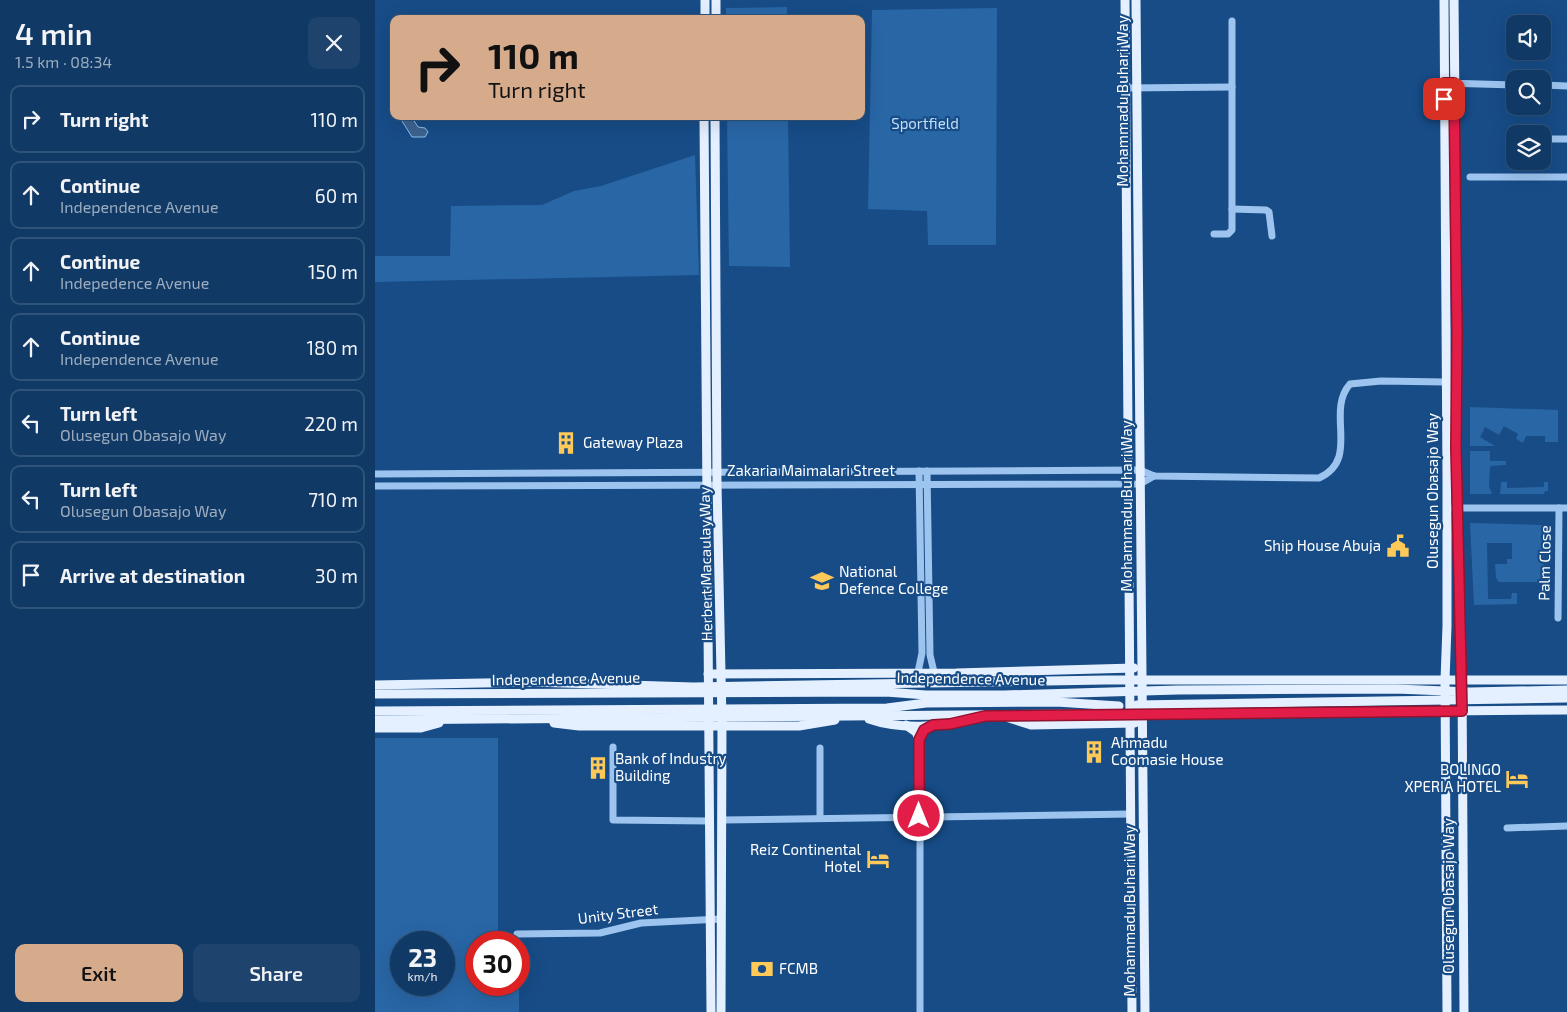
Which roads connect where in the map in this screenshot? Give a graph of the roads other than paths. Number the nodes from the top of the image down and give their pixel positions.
1 (705, 0) edge
2 (716, 0) edge
3 (1125, 0) edge
4 (1136, 0) edge
5 (1444, 0) edge
6 (1454, 0) edge
7 (705, 15) edge
8 (716, 15) edge
9 (1233, 21) dead end
10 (1444, 83) junction
11 (1454, 83) junction
12 (1506, 85) edge
13 (1551, 85) edge
14 (1567, 86) edge
15 (1232, 87) junction
16 (1126, 88) junction
17 (1137, 88) junction
18 (705, 120) edge
19 (715, 120) edge
20 (1551, 139) edge
21 (1567, 139) edge
22 (1470, 177) dead end
23 (1567, 177) edge
24 (1232, 209) junction
25 (1214, 234) dead end
26 (1272, 236) dead end
27 (1446, 382) junction
28 (1451, 424) junction
29 (1127, 470) junction
30 (1140, 470) junction
31 (923, 471) junction
32 (501, 472) junction
33 (707, 472) junction
34 (717, 472) junction
35 (375, 474) edge
36 (1154, 476) junction
37 (502, 484) junction
38 (707, 484) junction
39 (717, 484) junction
40 (919, 484) junction
41 (1127, 484) junction
42 (1140, 484) junction
43 (928, 485) junction
44 (375, 486) edge
45 (1447, 508) junction
46 (1457, 508) junction
47 (1563, 508) edge
48 (1558, 618) dead end
49 (1447, 626) junction
50 (1460, 626) junction
51 (1130, 671) junction
52 (1142, 671) junction
53 (918, 672) junction
54 (934, 672) junction
55 (708, 675) junction
56 (721, 675) junction
57 (1567, 680) edge
58 (1059, 681) junction
59 (1445, 681) junction
60 (1462, 682) junction
61 (375, 685) edge
62 (1567, 690) edge
63 (1094, 691) junction
64 (375, 694) edge
65 (1567, 698) edge
66 (1445, 707) junction
67 (1462, 708) junction
68 (1117, 710) junction
69 (1567, 710) edge
70 (375, 711) edge
71 (850, 716) junction
72 (862, 716) junction
73 (985, 716) junction
74 (1007, 716) junction
75 (530, 718) junction
76 (375, 720) edge
77 (1130, 721) junction
78 (1143, 721) junction
79 (708, 723) junction
80 (722, 723) junction
81 (421, 724) junction
82 (905, 725) junction
83 (933, 725) junction
84 (375, 728) edge
85 (919, 740) junction
86 (613, 746) dead end
87 (820, 748) dead end
88 (1131, 814) junction
89 (919, 816) junction
90 (820, 818) junction
91 (721, 820) junction
92 (709, 821) junction
93 (1567, 826) edge
94 (1507, 828) dead end
95 (721, 919) junction
96 (709, 920) junction
97 (1132, 928) junction
98 (1144, 928) junction
99 (530, 934) edge
100 (711, 1012) edge
101 (721, 1012) edge
102 (920, 1012) edge
103 (1132, 1012) edge
104 (1145, 1012) edge
105 (1447, 1012) edge
106 (1463, 1012) edge

1 - 7 main road
2 - 8 main road
3 - 16 main road, Mohammadu Buhari Way
4 - 17 main road, Mohammadu Buhari Way
5 - 10 main road, Olusegun Obasajo Way
6 - 11 main road, Olusegun Obasajo Way
9 - 15 street
10 - 11 street
10 - 27 main road, Olusegun Obasajo Way
11 - 12 street
11 - 28 main road, Olusegun Obasajo Way
13 - 14 street
15 - 17 street
15 - 24 street
16 - 17 street
16 - 29 main road, Mohammadu Buhari Way
17 - 30 main road, Mohammadu Buhari Way
18 - 33 main road, Herbert Macaulay Way
19 - 34 main road, Herbert Macaulay Way
20 - 21 street
22 - 23 street
24 - 25 street
24 - 26 street
27 - 28 main road, Olusegun Obasajo Way
27 - 36 street, Zakaria Maimalari Street
28 - 45 main road, Olusegun Obasajo Way
28 - 46 main road, Olusegun Obasajo Way
29 - 30 street, Zakaria Maimalari Street
29 - 31 street, Zakaria Maimalari Street
29 - 41 main road, Mohammadu Buhari Way
30 - 36 street, Zakaria Maimalari Street
30 - 42 main road, Mohammadu Buhari Way
31 - 34 street, Zakaria Maimalari Street
31 - 40 street
31 - 43 street
32 - 33 street, Zakaria Maimalari Street
32 - 35 street, Zakaria Maimalari Street
32 - 37 street
33 - 34 street, Zakaria Maimalari Street
33 - 38 main road, Herbert Macaulay Way
34 - 39 main road, Herbert Macaulay Way
36 - 42 street, Zakaria Maimalari Street
37 - 38 street, Zakaria Maimalari Street
37 - 44 street, Zakaria Maimalari Street
38 - 39 street, Zakaria Maimalari Street
38 - 55 main road, Herbert Macaulay Way
39 - 40 street, Zakaria Maimalari Street
39 - 56 main road, Herbert Macaulay Way
40 - 43 street, Zakaria Maimalari Street
40 - 53 street
41 - 42 street, Zakaria Maimalari Street
41 - 43 street, Zakaria Maimalari Street
41 - 51 main road, Mohammadu Buhari Way
42 - 52 main road, Mohammadu Buhari Way
43 - 54 street
45 - 46 street
45 - 49 main road, Olusegun Obasajo Way
46 - 47 street
46 - 50 main road, Olusegun Obasajo Way
47 - 48 street, Palm Close
49 - 50 main road
49 - 59 main road, Olusegun Obasajo Way
50 - 60 main road, Olusegun Obasajo Way
51 - 52 main road
51 - 54 main road
51 - 77 main road, Mohammadu Buhari Way
52 - 78 main road, Mohammadu Buhari Way
53 - 54 main road
53 - 56 main road
55 - 56 main road
55 - 79 main road, Herbert Macaulay Way
56 - 80 main road, Herbert Macaulay Way
57 - 60 main road, Independence Avenue
58 - 59 main road, Independence Avenue
58 - 61 main road, Independence Avenue
58 - 63 main road
59 - 60 main road, Independence Avenue
59 - 66 main road, Olusegun Obasajo Way
60 - 67 main road, Olusegun Obasajo Way
62 - 63 main road, Independence Avenue
63 - 64 main road, Independence Avenue
65 - 68 main road
66 - 67 main road
66 - 68 main road
66 - 105 main road, Olusegun Obasajo Way
67 - 69 main road
67 - 106 main road, Olusegun Obasajo Way
68 - 70 main road, Independence Avenue
68 - 74 main road
71 - 72 main road
71 - 75 main road
71 - 80 main road
72 - 73 main road
72 - 82 main road
73 - 74 main road
73 - 83 main road
74 - 77 main road
75 - 79 main road
75 - 81 main road
76 - 81 main road
77 - 78 main road
77 - 88 main road, Mohammadu Buhari Way
78 - 98 main road, Mohammadu Buhari Way
79 - 80 main road
79 - 92 main road, Herbert Macaulay Way
80 - 91 main road, Herbert Macaulay Way
81 - 84 main road
82 - 83 main road
82 - 85 main road
83 - 85 main road
85 - 89 street
86 - 92 street
87 - 90 street
88 - 89 street
88 - 97 main road, Mohammadu Buhari Way
89 - 90 street
89 - 102 street
90 - 91 street
91 - 95 main road, Herbert Macaulay Way
92 - 96 main road, Herbert Macaulay Way
93 - 94 street
95 - 96 street, Unity Street
95 - 101 main road, Herbert Macaulay Way
96 - 99 street, Unity Street
96 - 100 main road, Herbert Macaulay Way
97 - 98 main road
97 - 103 main road, Mohammadu Buhari Way
98 - 104 main road, Mohammadu Buhari Way

